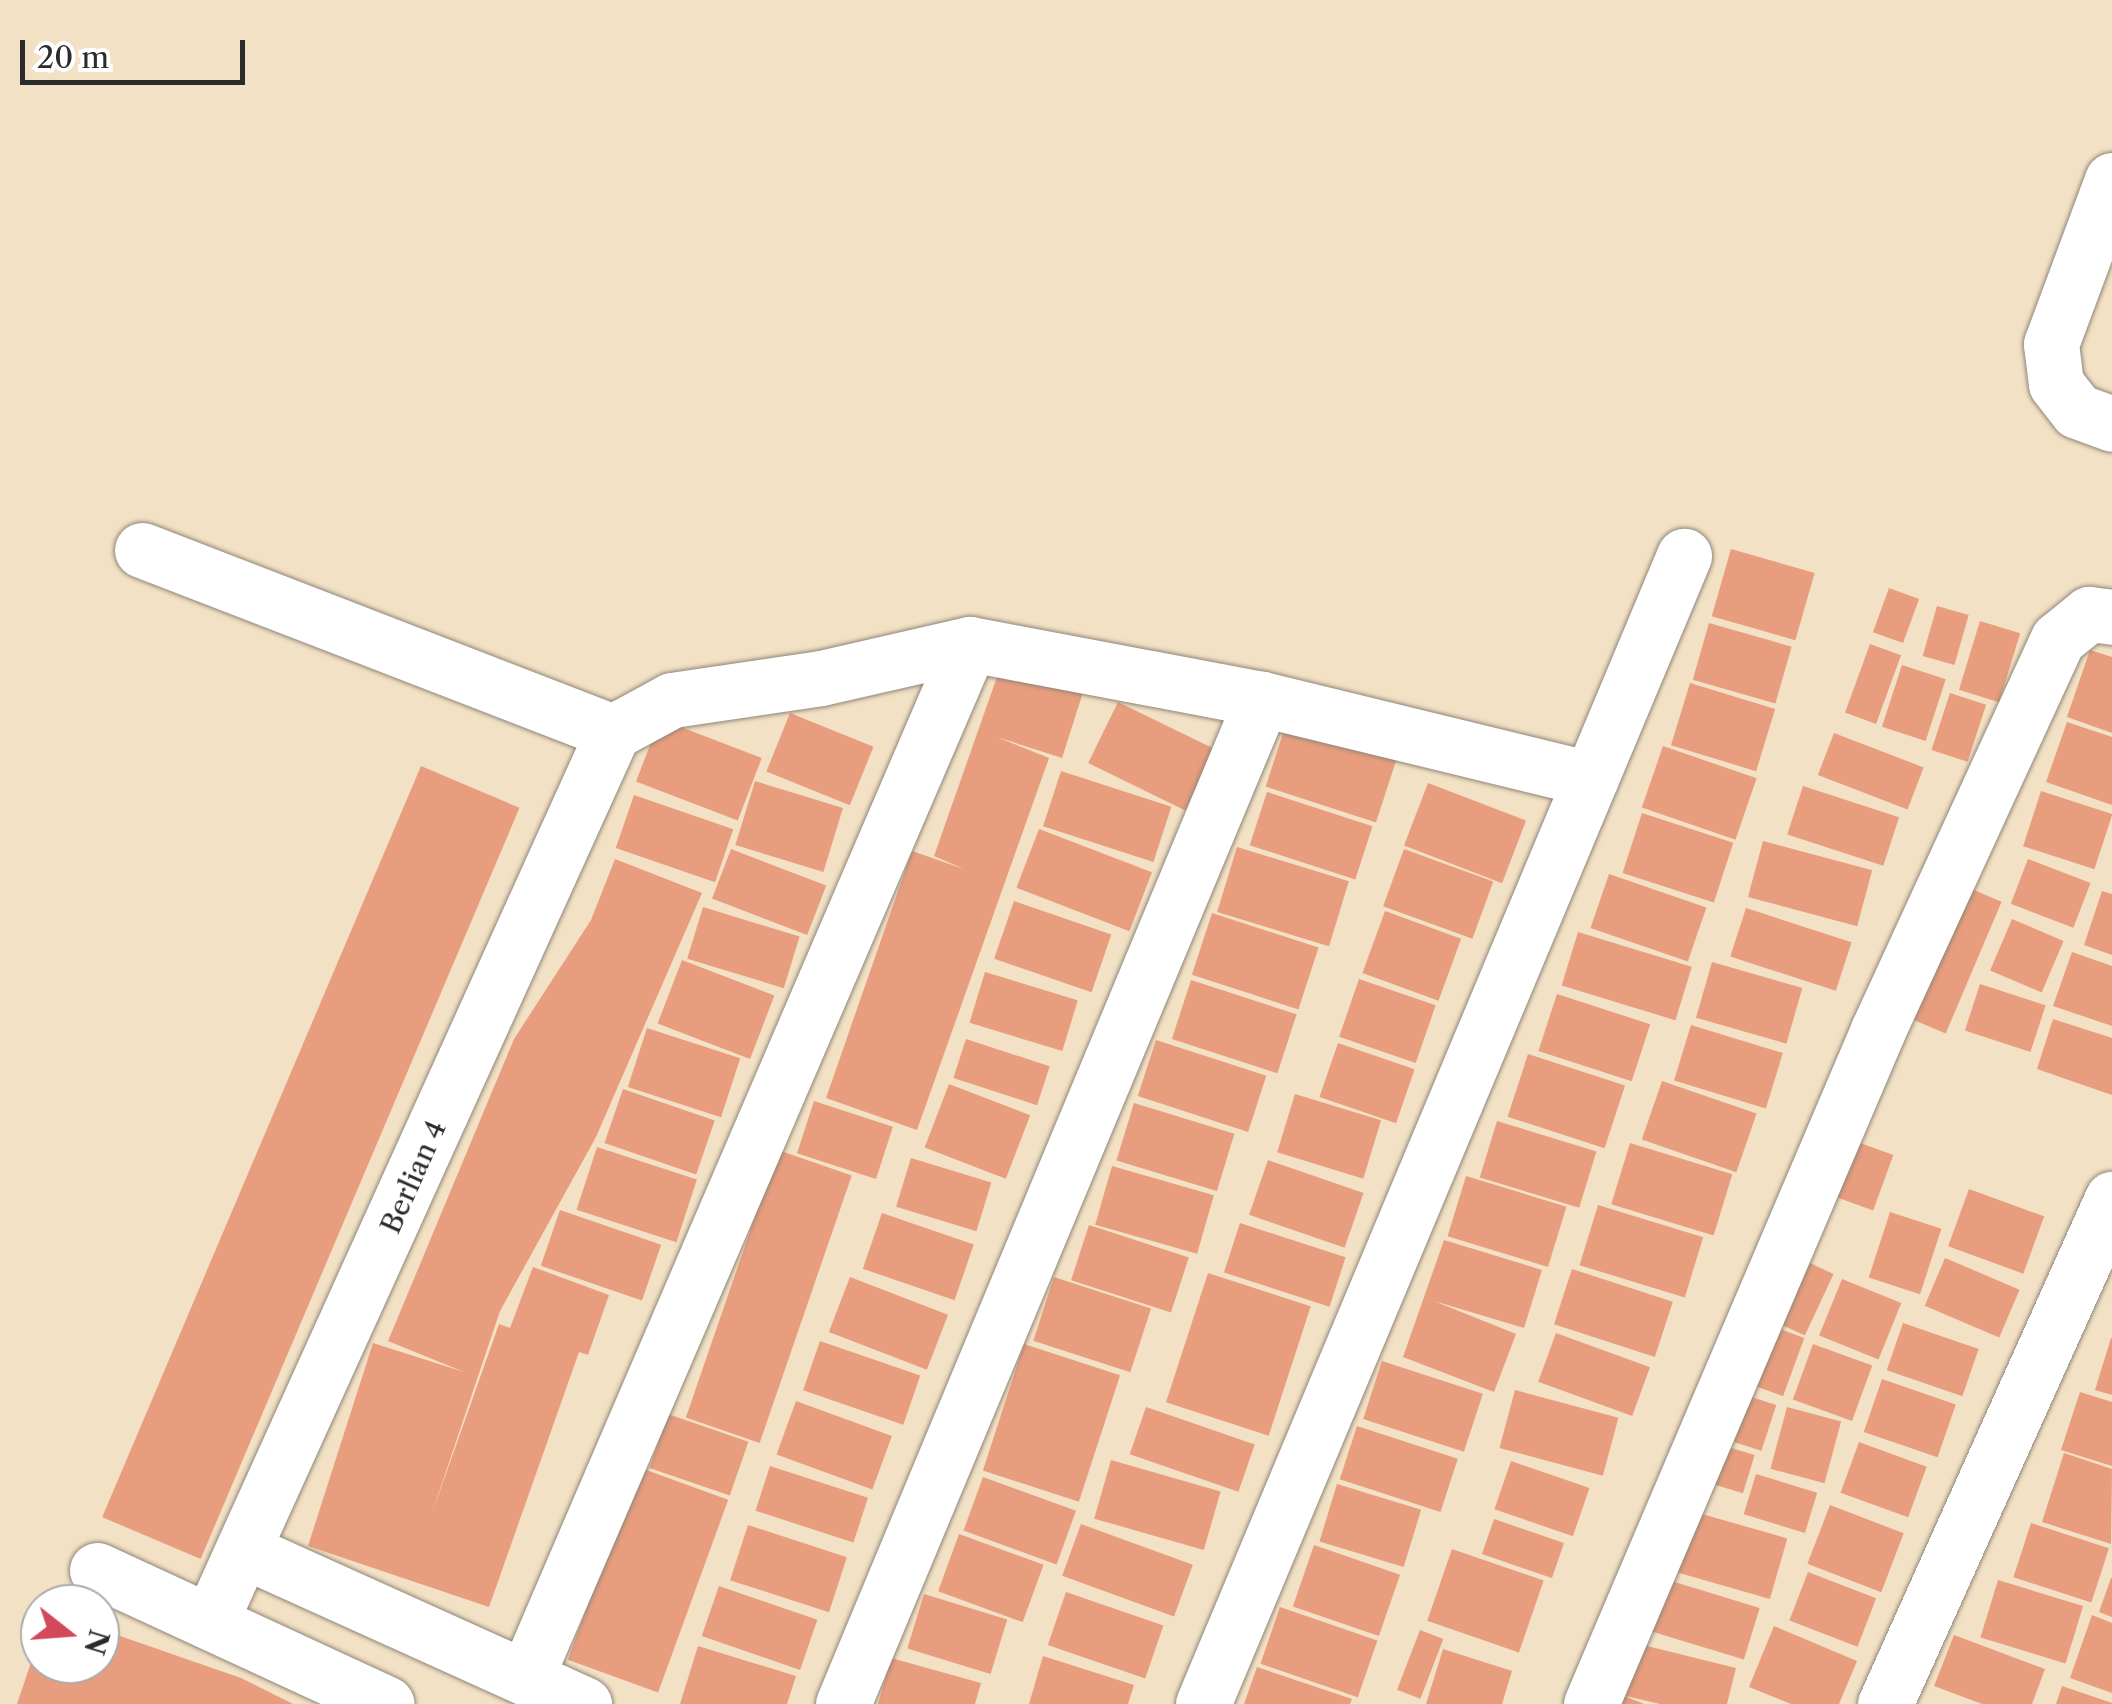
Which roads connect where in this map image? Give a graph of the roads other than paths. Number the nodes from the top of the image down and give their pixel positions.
1 (2112, 180) edge
2 (2112, 424) edge
3 (142, 550) dead end
4 (1684, 556) dead end
5 (2112, 616) edge
6 (970, 644) junction
7 (1262, 699) junction
8 (613, 732) junction
9 (1590, 778) junction
10 (2112, 1200) edge
11 (247, 1552) junction
12 (97, 1570) dead end
13 (210, 1622) junction
14 (526, 1677) junction
15 (388, 1704) edge
16 (584, 1704) edge
17 (843, 1704) edge
18 (1203, 1704) edge
19 (1591, 1704) edge
20 (1885, 1704) edge

1 - 2 street
3 - 8 street
4 - 9 street
5 - 19 street
6 - 7 street
6 - 8 street
6 - 14 street
7 - 9 street
7 - 17 street
8 - 11 street, Berlian 4
9 - 18 street
10 - 20 street
11 - 13 street, Berlian 4
11 - 14 street
12 - 13 street
13 - 15 street
14 - 16 street

